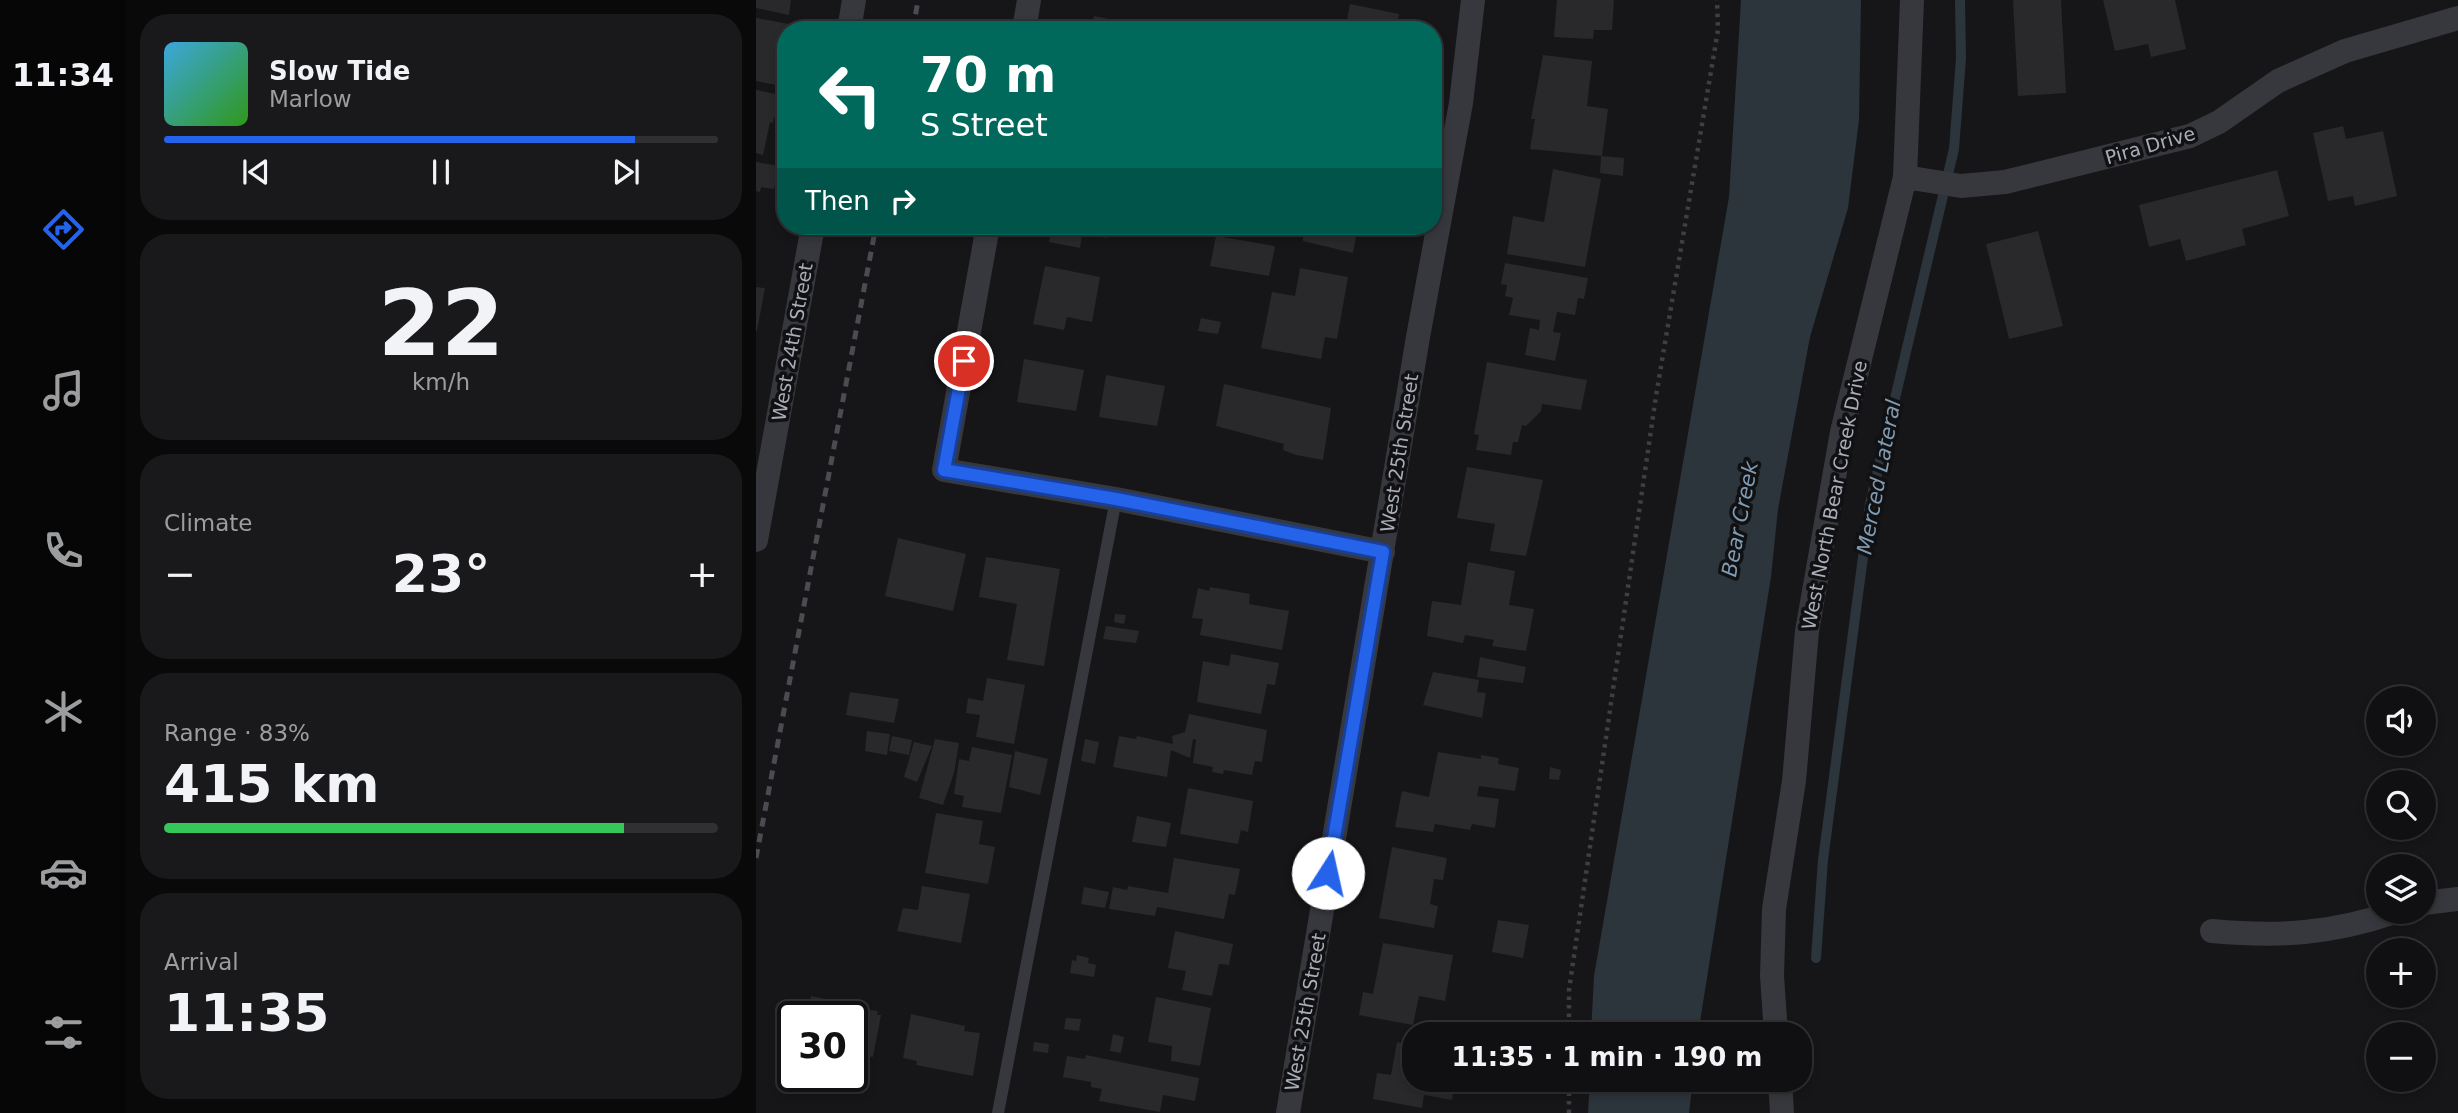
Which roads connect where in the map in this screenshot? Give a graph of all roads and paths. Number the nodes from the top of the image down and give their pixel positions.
1 (854, 0) edge
2 (1029, 0) edge
3 (1473, 0) edge
4 (1717, 0) edge
5 (1912, 0) edge
6 (2458, 18) edge
7 (850, 21) edge
8 (1026, 21) edge
9 (1905, 177) junction
10 (1442, 212) edge
11 (811, 235) edge
12 (986, 235) edge
13 (1438, 235) edge
14 (766, 435) edge
15 (1116, 499) junction
16 (756, 540) edge
17 (1383, 552) junction
18 (2458, 899) edge
19 (2436, 902) edge
20 (2366, 921) edge
21 (2212, 931) dead end
22 (1569, 1022) edge
23 (1775, 1022) edge
24 (1569, 1092) edge
25 (1781, 1092) edge
26 (998, 1113) edge
27 (1288, 1113) edge
28 (1569, 1113) edge
29 (1782, 1113) edge

1 - 7 street
2 - 8 street
3 - 10 street, West 25th Street
4 - 22 path
5 - 9 street, West North Bear Creek Drive
6 - 9 street, Pira Drive
9 - 23 street, West North Bear Creek Drive
11 - 14 street, West 24th Street
12 - 15 street
13 - 17 street, West 25th Street
14 - 16 street, West 24th Street
15 - 17 street
15 - 26 lane
17 - 27 street, West 25th Street
18 - 19 street
20 - 21 street
24 - 28 path
25 - 29 street

